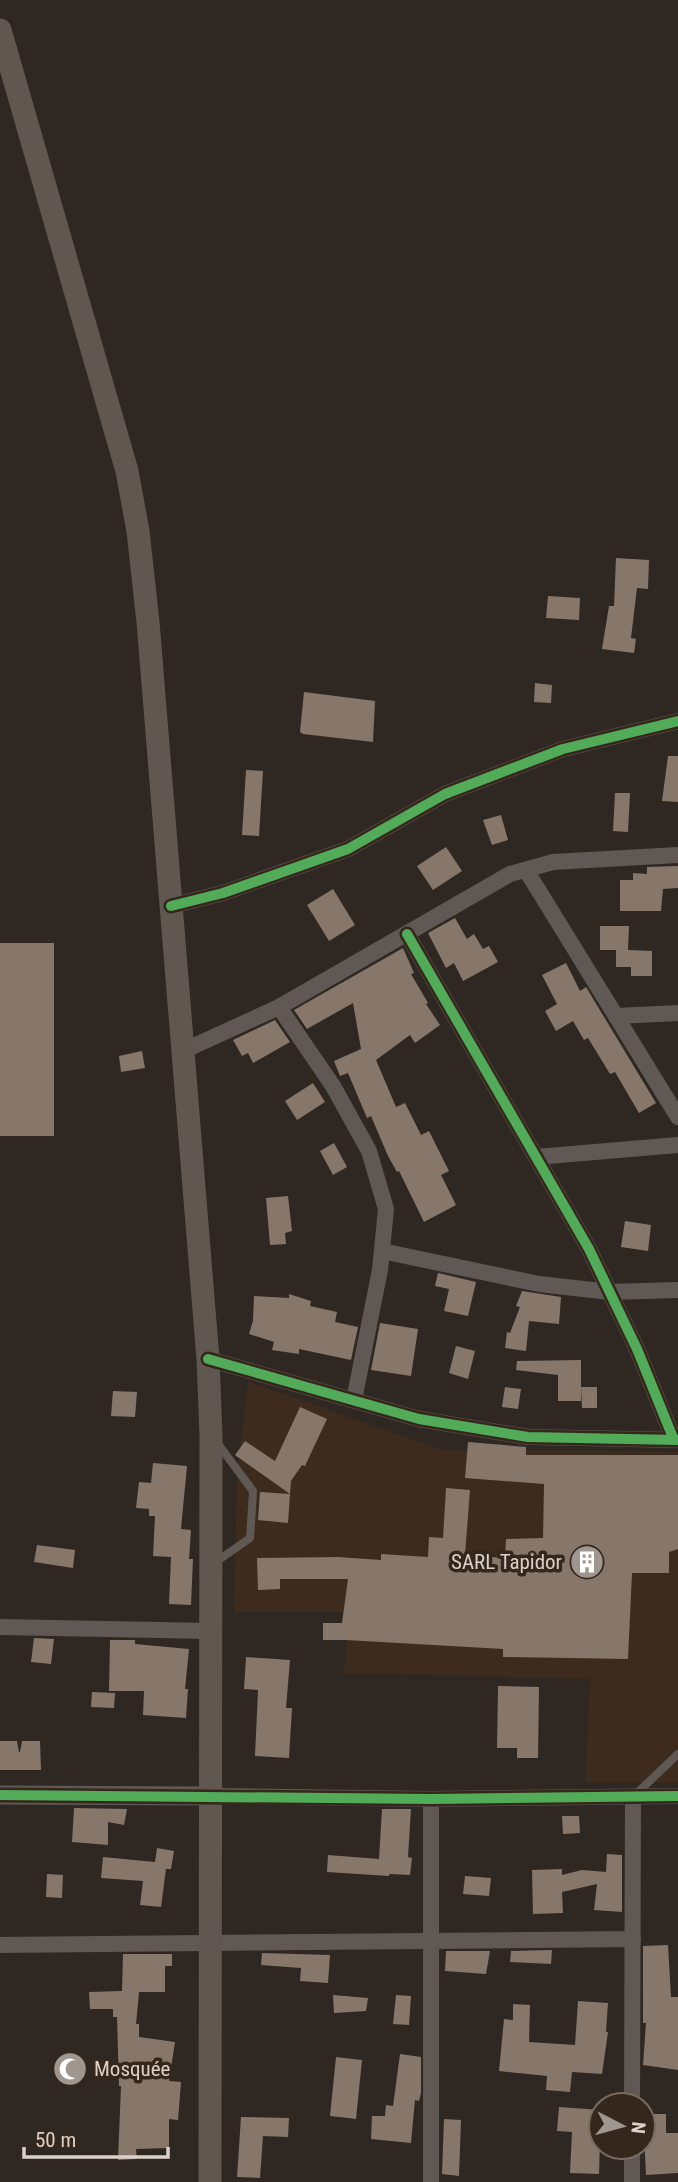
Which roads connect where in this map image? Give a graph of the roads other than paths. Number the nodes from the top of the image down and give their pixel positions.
1 (0, 30) edge
2 (678, 721) edge
3 (678, 855) edge
4 (526, 870) junction
5 (171, 906) junction
6 (407, 934) junction
7 (279, 1007) junction
8 (678, 1013) edge
9 (616, 1016) junction
10 (183, 1051) junction
11 (678, 1117) edge
12 (678, 1145) edge
13 (536, 1157) junction
14 (382, 1251) junction
15 (678, 1290) edge
16 (610, 1292) junction
17 (208, 1359) junction
18 (354, 1400) junction
19 (211, 1435) junction
20 (676, 1440) edge
21 (211, 1566) junction
22 (0, 1627) edge
23 (211, 1631) junction
24 (678, 1754) edge
25 (0, 1795) edge
26 (211, 1796) junction
27 (678, 1796) edge
28 (633, 1797) junction
29 (431, 1799) junction
30 (633, 1939) junction
31 (431, 1942) junction
32 (0, 1945) edge
33 (210, 1945) junction
34 (632, 2091) edge
35 (632, 2161) edge
36 (210, 2182) edge
37 (431, 2182) edge
38 (632, 2182) edge

1 - 5 main road
2 - 5 street
3 - 4 street
4 - 6 street
4 - 9 street
5 - 10 main road
6 - 7 street
6 - 13 street
7 - 10 street
7 - 14 street
8 - 9 street
9 - 11 street
10 - 17 main road
12 - 13 street
13 - 16 street
14 - 16 street
14 - 18 street
15 - 16 street
16 - 20 street
17 - 18 street
17 - 19 main road
18 - 20 street
19 - 21 main road
19 - 21 lane
21 - 23 main road
22 - 23 street
23 - 26 main road
24 - 28 lane
25 - 26 street
26 - 29 street
26 - 33 main road
27 - 28 street
28 - 29 street
28 - 30 street
29 - 31 street
30 - 31 street
30 - 34 street
31 - 33 street
31 - 37 street
32 - 33 street
33 - 36 main road
35 - 38 street

